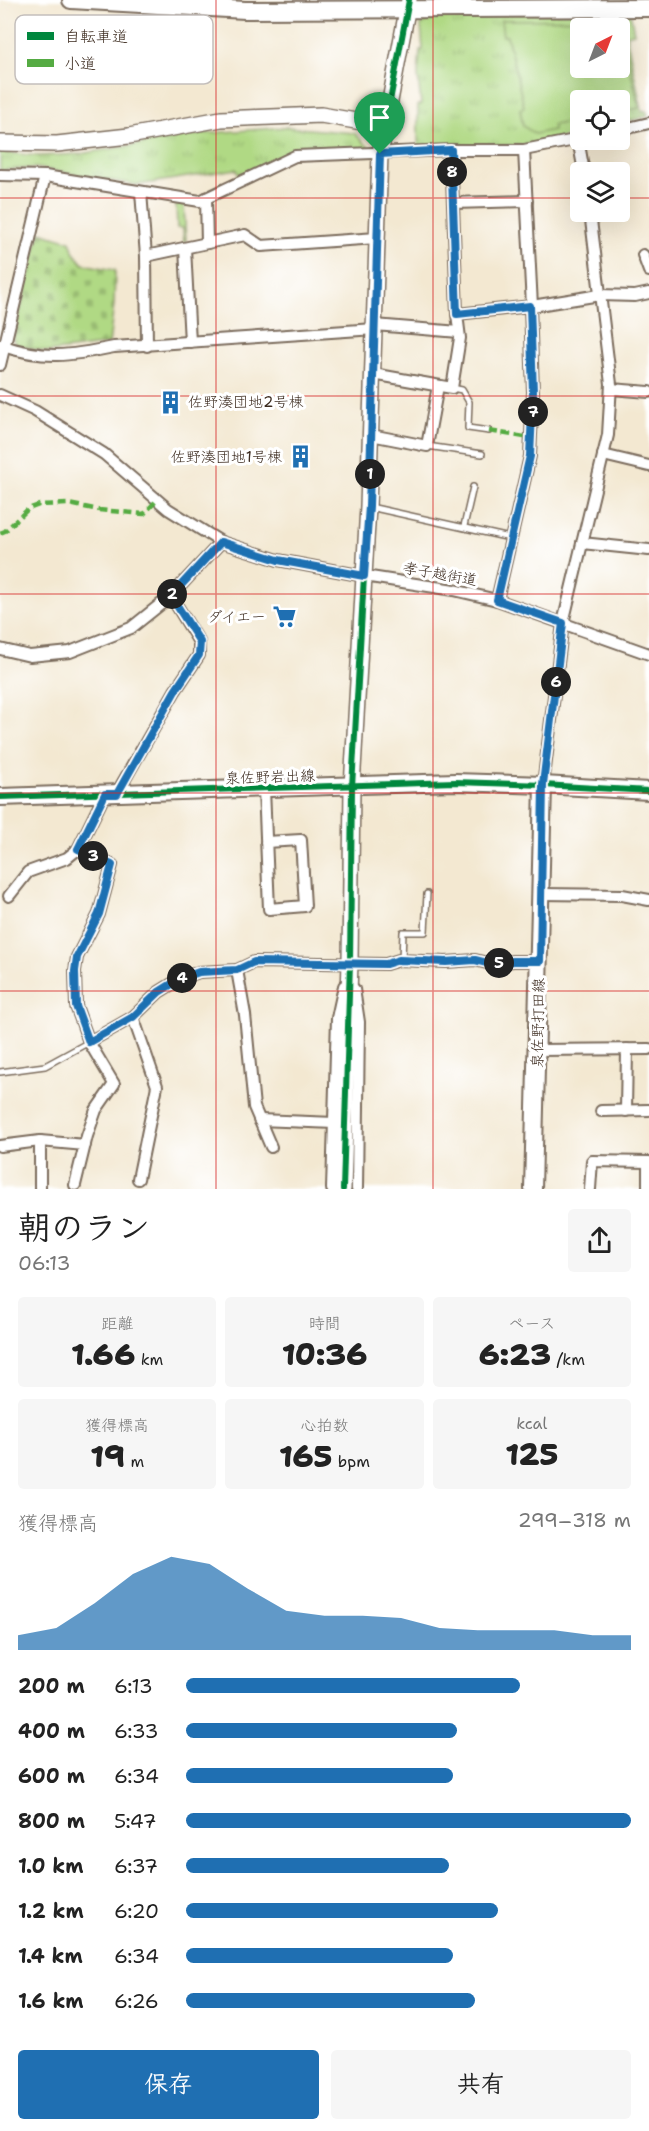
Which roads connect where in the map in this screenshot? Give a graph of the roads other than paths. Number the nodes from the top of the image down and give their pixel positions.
1 (71, 0) edge
2 (408, 5) edge
3 (642, 9) edge
4 (649, 123) edge
5 (385, 126) junction
6 (630, 128) edge
7 (570, 141) edge
8 (0, 143) edge
9 (451, 150) junction
10 (524, 150) junction
11 (380, 154) junction
12 (0, 175) edge
13 (45, 176) junction
14 (141, 192) junction
15 (207, 198) junction
16 (527, 201) junction
17 (453, 203) junction
18 (591, 222) edge
19 (377, 238) junction
20 (207, 243) junction
21 (185, 248) junction
22 (643, 255) dead end
23 (146, 256) junction
24 (649, 271) edge
25 (649, 293) edge
26 (600, 295) junction
27 (531, 306) junction
28 (457, 314) junction
29 (375, 327) junction
30 (459, 332) junction
31 (190, 342) junction
32 (2, 346) edge
33 (147, 346) junction
34 (0, 365) edge
35 (373, 374) junction
36 (438, 386) junction
37 (452, 388) junction
38 (611, 389) junction
39 (649, 392) edge
40 (0, 395) edge
41 (489, 431) dead end
42 (371, 435) junction
43 (427, 446) junction
44 (482, 454) dead end
45 (603, 455) junction
46 (649, 466) edge
47 (472, 488) dead end
48 (369, 506) junction
49 (464, 526) junction
50 (512, 538) junction
51 (221, 542) junction
52 (582, 543) junction
53 (649, 550) edge
54 (364, 576) junction
55 (171, 596) junction
56 (497, 600) junction
57 (563, 623) junction
58 (0, 649) edge
59 (649, 654) edge
60 (543, 784) junction
61 (352, 787) junction
62 (264, 789) junction
63 (649, 791) edge
64 (111, 794) junction
65 (0, 797) edge
66 (266, 842) junction
67 (78, 849) junction
68 (427, 894) dead end
69 (541, 894) junction
70 (9, 896) dead end
71 (649, 900) edge
72 (402, 960) junction
73 (540, 961) junction
74 (350, 962) junction
75 (237, 970) junction
76 (133, 1017) junction
77 (89, 1042) junction
78 (627, 1049) junction
79 (649, 1049) edge
80 (538, 1050) junction
81 (0, 1072) edge
82 (649, 1110) edge
83 (626, 1111) junction
84 (601, 1112) dead end
85 (259, 1120) junction
86 (335, 1124) junction
87 (39, 1141) junction
88 (85, 1145) junction
89 (0, 1146) edge
90 (271, 1147) dead end
91 (649, 1162) edge
92 (138, 1179) dead end
93 (75, 1185) dead end
94 (40, 1189) edge
95 (332, 1189) edge
96 (343, 1189) edge
97 (357, 1189) edge
98 (533, 1189) edge
99 (590, 1189) edge
100 (648, 1189) edge

1 - 2 main road
2 - 3 main road
2 - 5 street
4 - 6 street
5 - 8 street
5 - 11 street
7 - 10 street
9 - 10 street
9 - 11 street
9 - 17 street
10 - 16 street
11 - 15 street
11 - 19 street
12 - 13 street
13 - 14 street
13 - 32 street
14 - 15 street
14 - 23 street
15 - 20 street
16 - 17 street
16 - 27 street
17 - 28 street
18 - 26 street
19 - 20 street
19 - 29 street
20 - 21 street
21 - 23 street
21 - 31 street
22 - 24 street
23 - 33 street
25 - 26 street
26 - 27 street
26 - 38 street
27 - 28 street
27 - 50 street
28 - 30 street
29 - 30 street
29 - 31 street
29 - 35 street
30 - 37 street
31 - 33 street
32 - 33 street
32 - 34 street
35 - 36 street
35 - 42 street
36 - 37 street
36 - 43 street
37 - 41 lane
38 - 39 street
38 - 45 street
40 - 51 street, 孝子越街道
42 - 43 street
42 - 48 street
43 - 44 lane
45 - 46 street
45 - 52 street
47 - 49 lane
48 - 49 lane
48 - 54 street
49 - 50 lane
50 - 56 street
51 - 54 street, 孝子越街道
51 - 55 street
52 - 53 street
52 - 57 street
54 - 56 street, 孝子越街道
54 - 61 street
55 - 58 street
55 - 64 street
56 - 57 street, 孝子越街道
57 - 59 street, 孝子越街道
57 - 60 street
60 - 61 main road, 泉佐野岩出線
60 - 63 main road, 泉佐野岩出線
60 - 69 main road, 泉佐野打田線
61 - 62 main road, 泉佐野岩出線
61 - 74 street
62 - 64 main road, 泉佐野岩出線
62 - 66 street
64 - 65 main road, 泉佐野岩出線
64 - 67 street
66 - 66 street
67 - 70 street
67 - 77 street
68 - 72 lane
69 - 71 street
69 - 73 main road, 泉佐野打田線
72 - 73 street
72 - 74 street
73 - 80 main road, 泉佐野打田線
74 - 75 street
74 - 86 street
74 - 96 street
74 - 97 street
75 - 76 street
75 - 85 street
76 - 77 street
76 - 92 street
77 - 81 lane
77 - 88 street
78 - 79 street
78 - 80 street
78 - 83 street
80 - 98 main road, 泉佐野打田線
82 - 83 street
83 - 84 street
85 - 86 street
85 - 90 street
86 - 95 street
87 - 88 street
87 - 89 street
87 - 94 street
88 - 93 street
91 - 99 street
91 - 100 street

